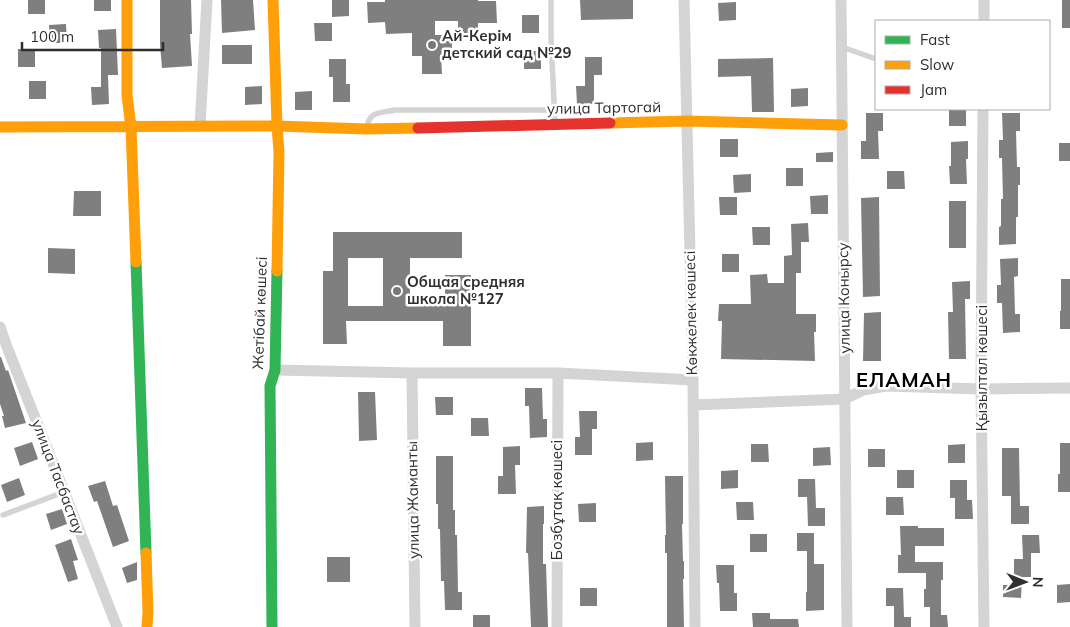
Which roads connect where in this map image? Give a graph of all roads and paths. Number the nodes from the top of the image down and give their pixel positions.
1 (127, 0) edge
2 (207, 0) edge
3 (272, 0) edge
4 (551, 0) edge
5 (684, 0) edge
6 (841, 0) edge
7 (984, 0) edge
8 (984, 20) edge
9 (842, 47) junction
10 (875, 59) edge
11 (554, 110) junction
12 (983, 110) edge
13 (687, 121) junction
14 (555, 124) junction
15 (842, 125) junction
16 (200, 126) junction
17 (277, 126) junction
18 (0, 127) edge
19 (131, 128) junction
20 (366, 129) junction
21 (0, 327) edge
22 (275, 370) junction
23 (412, 373) junction
24 (558, 373) junction
25 (693, 380) junction
26 (1070, 388) edge
27 (981, 389) junction
28 (845, 399) junction
29 (693, 405) junction
30 (64, 492) junction
31 (3, 515) dead end
32 (116, 627) edge
33 (148, 627) edge
34 (272, 627) edge
35 (415, 627) edge
36 (556, 627) edge
37 (695, 627) edge
38 (846, 627) edge
39 (984, 627) edge

1 - 19 street
2 - 16 street
3 - 17 street, Жетібай көшесі
4 - 11 lane
5 - 13 street, Көкжелек көшесі
6 - 9 street, улица Конырсу
7 - 8 street
9 - 10 lane
9 - 15 street, улица Конырсу
11 - 14 lane
11 - 20 lane
12 - 27 street, Қызылтал көшесі
13 - 14 street, улица Тартогай
13 - 15 street, улица Тартогай
13 - 25 street, Көкжелек көшесі
14 - 20 street, улица Тартогай
15 - 28 street, улица Конырсу
16 - 17 street, улица Тартогай
16 - 19 street, улица Тартогай
17 - 20 street, улица Тартогай
17 - 22 street, Жетібай көшесі
18 - 19 street, улица Тартогай
19 - 33 street
21 - 30 street, улица Тасбастау
22 - 23 street
22 - 34 street, Жетібай көшесі
23 - 24 street
23 - 35 street, улица Жаманты
24 - 25 street
24 - 36 street, Бозбұтақ көшесі
25 - 29 street, Көкжелек көшесі
26 - 27 street
27 - 28 street
27 - 39 street, Қызылтал көшесі
28 - 29 street
28 - 38 street, улица Конырсу
29 - 37 street, Көкжелек көшесі
30 - 31 lane
30 - 32 street, улица Тасбастау

